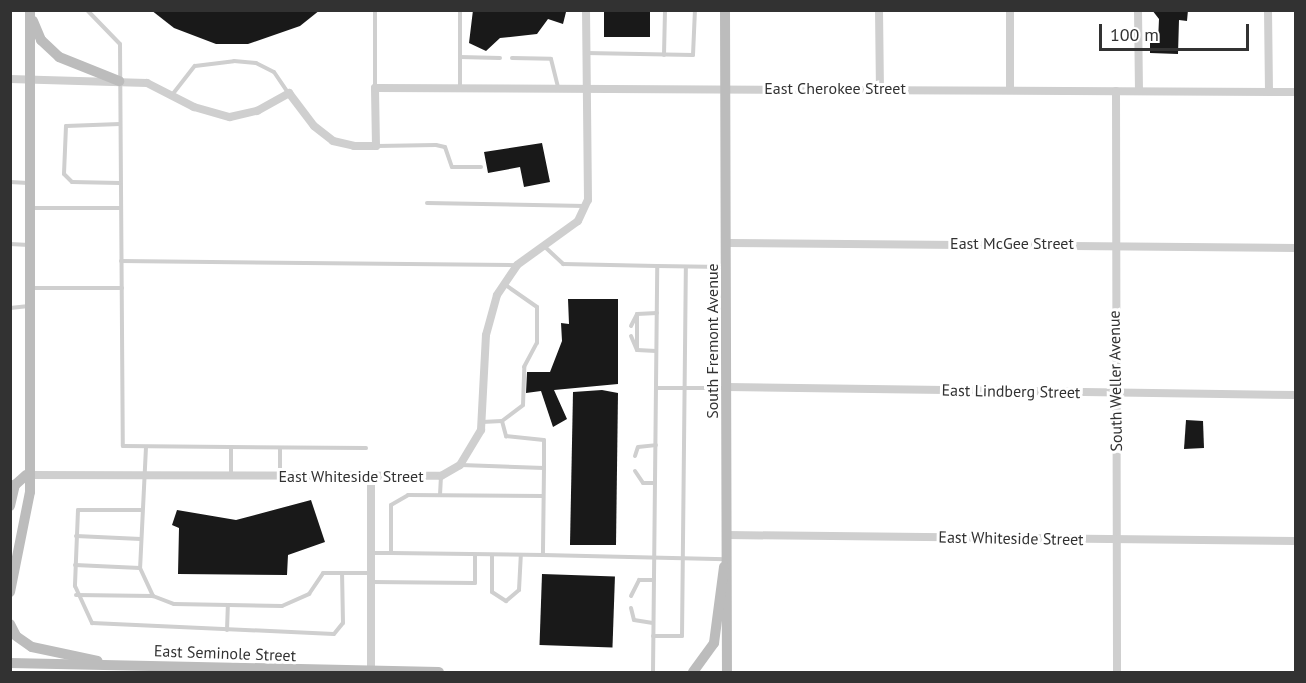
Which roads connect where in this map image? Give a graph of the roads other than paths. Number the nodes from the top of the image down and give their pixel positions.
1 (87, 10) edge
2 (375, 10) edge
3 (460, 10) edge
4 (586, 10) edge
5 (665, 10) edge
6 (695, 10) edge
7 (725, 10) edge
8 (879, 10) edge
9 (1010, 10) edge
10 (1138, 10) edge
11 (1268, 10) edge
12 (30, 11) edge
13 (586, 53) junction
14 (664, 55) junction
15 (460, 57) junction
16 (500, 58) dead end
17 (512, 58) dead end
18 (28, 78) junction
19 (10, 79) edge
20 (119, 81) junction
21 (558, 87) junction
22 (586, 87) junction
23 (375, 88) junction
24 (460, 88) junction
25 (726, 88) junction
26 (880, 88) junction
27 (1010, 89) junction
28 (1116, 91) junction
29 (1139, 91) junction
30 (1269, 92) junction
31 (1296, 92) edge
32 (289, 93) junction
33 (172, 95) junction
34 (120, 124) junction
35 (376, 146) junction
36 (481, 166) dead end
37 (10, 182) edge
38 (29, 183) junction
39 (120, 183) junction
40 (427, 203) dead end
41 (585, 206) junction
42 (29, 207) junction
43 (121, 208) junction
44 (728, 243) junction
45 (1113, 243) junction
46 (10, 244) edge
47 (29, 245) junction
48 (545, 246) junction
49 (1296, 248) edge
50 (121, 261) junction
51 (517, 265) junction
52 (657, 266) junction
53 (686, 267) junction
54 (728, 267) junction
55 (504, 284) junction
56 (30, 288) junction
57 (122, 288) junction
58 (30, 306) junction
59 (10, 308) edge
60 (657, 313) junction
61 (637, 314) junction
62 (631, 326) dead end
63 (631, 336) dead end
64 (637, 350) junction
65 (656, 351) junction
66 (727, 387) junction
67 (656, 388) junction
68 (684, 388) junction
69 (1117, 393) junction
70 (1296, 395) edge
71 (502, 421) junction
72 (482, 422) junction
73 (656, 445) junction
74 (146, 446) junction
75 (231, 447) junction
76 (280, 448) junction
77 (366, 448) dead end
78 (635, 456) dead end
79 (460, 465) junction
80 (544, 468) junction
81 (635, 471) dead end
82 (26, 475) junction
83 (141, 475) junction
84 (231, 475) junction
85 (280, 476) junction
86 (371, 476) junction
87 (441, 476) junction
88 (655, 483) junction
89 (440, 495) junction
90 (543, 496) junction
91 (10, 506) edge
92 (141, 510) junction
93 (727, 535) junction
94 (76, 536) junction
95 (141, 539) junction
96 (1116, 540) junction
97 (1296, 540) edge
98 (371, 553) junction
99 (391, 553) junction
100 (475, 555) junction
101 (492, 555) junction
102 (521, 555) junction
103 (543, 555) junction
104 (654, 558) junction
105 (683, 558) junction
106 (727, 559) junction
107 (75, 565) junction
108 (140, 568) junction
109 (342, 573) junction
110 (371, 577) junction
111 (654, 580) junction
112 (10, 592) edge
113 (76, 595) junction
114 (153, 596) junction
115 (631, 596) dead end
116 (228, 605) junction
117 (631, 608) dead end
118 (653, 623) junction
119 (10, 624) edge
120 (227, 630) junction
121 (653, 636) junction
122 (10, 663) edge
123 (106, 668) edge
124 (300, 671) edge
125 (371, 671) edge
126 (439, 672) edge
127 (653, 672) edge
128 (693, 672) edge
129 (727, 672) edge
130 (1117, 672) edge

1 - 20 lane
2 - 23 lane
3 - 15 lane
4 - 13 street
5 - 14 lane
6 - 14 lane
7 - 25 main road, South Fremont Avenue
8 - 26 street
9 - 27 street
10 - 29 street
11 - 30 street
12 - 18 main road
12 - 20 main road
13 - 14 lane
13 - 22 street
15 - 16 lane
15 - 24 lane
17 - 21 lane
18 - 19 street
18 - 20 street
18 - 38 main road
20 - 33 street
20 - 34 lane
21 - 22 street, East Cherokee Street
21 - 24 street, East Cherokee Street
22 - 25 street, East Cherokee Street
22 - 41 street
23 - 24 street, East Cherokee Street
23 - 35 street
25 - 26 street, East Cherokee Street
25 - 44 main road, South Fremont Avenue
26 - 27 street, East Cherokee Street
27 - 28 street, East Cherokee Street
28 - 29 street, East Cherokee Street
28 - 45 street, South Weller Avenue
29 - 30 street, East Cherokee Street
30 - 31 street, East Cherokee Street
32 - 33 street
32 - 33 lane
32 - 35 street
34 - 39 lane
34 - 39 lane
35 - 36 lane
37 - 38 lane
38 - 42 main road
39 - 43 lane
40 - 41 lane
41 - 48 street
42 - 43 lane
42 - 47 main road
43 - 50 lane
44 - 45 street, East McGee Street
44 - 54 main road, South Fremont Avenue
45 - 49 street, East McGee Street
45 - 69 street, South Weller Avenue
46 - 47 lane
47 - 56 main road
48 - 51 street
48 - 52 lane
50 - 51 lane
50 - 57 lane
51 - 55 street
52 - 53 lane
52 - 60 lane
53 - 54 lane
53 - 68 lane
54 - 66 main road, South Fremont Avenue
55 - 71 lane
55 - 72 street
56 - 57 lane
56 - 58 main road
57 - 74 lane
58 - 59 lane
58 - 82 main road
60 - 61 lane
60 - 65 lane
61 - 62 lane
61 - 64 lane
63 - 64 lane
64 - 65 lane
65 - 67 lane
66 - 68 lane
66 - 69 street, East Lindberg Street
66 - 93 main road, South Fremont Avenue
67 - 68 lane
67 - 73 lane
68 - 105 lane
69 - 70 street, East Lindberg Street
69 - 96 street, South Weller Avenue
71 - 72 lane
71 - 80 lane
72 - 79 street
73 - 78 lane
73 - 88 lane
74 - 75 lane
74 - 83 lane
75 - 76 lane
75 - 84 lane
76 - 77 lane
76 - 85 lane
79 - 80 lane
79 - 87 street, East Whiteside Street
80 - 90 lane
81 - 88 lane
82 - 83 street, East Whiteside Street
82 - 91 main road
82 - 112 main road
83 - 84 street, East Whiteside Street
83 - 92 lane
84 - 85 street, East Whiteside Street
85 - 86 street, East Whiteside Street
86 - 87 street, East Whiteside Street
86 - 98 street
87 - 89 lane
88 - 104 lane
89 - 90 lane
89 - 99 lane
90 - 103 lane
92 - 94 lane
92 - 95 lane
93 - 96 street, East Whiteside Street
93 - 106 main road, South Fremont Avenue
94 - 95 lane
94 - 107 lane
95 - 108 lane
96 - 97 street, East Whiteside Street
96 - 130 street, South Weller Avenue
98 - 99 lane
98 - 110 street
99 - 100 lane
100 - 101 lane
100 - 110 lane
101 - 102 lane
101 - 102 lane
102 - 103 lane
103 - 104 lane
104 - 105 lane
104 - 111 lane
105 - 106 lane
105 - 121 lane
106 - 128 main road
106 - 129 main road, South Fremont Avenue
107 - 108 lane
107 - 113 lane
108 - 114 lane
109 - 110 lane
109 - 116 lane
109 - 120 lane
110 - 125 street
111 - 115 lane
111 - 118 lane
113 - 114 lane
113 - 120 lane
114 - 116 lane
116 - 120 lane
117 - 118 lane
118 - 121 lane
119 - 123 main road
121 - 127 lane
122 - 123 main road, East Seminole Street
123 - 124 main road, East Seminole Street
124 - 125 main road, East Seminole Street
125 - 126 main road, East Seminole Street

